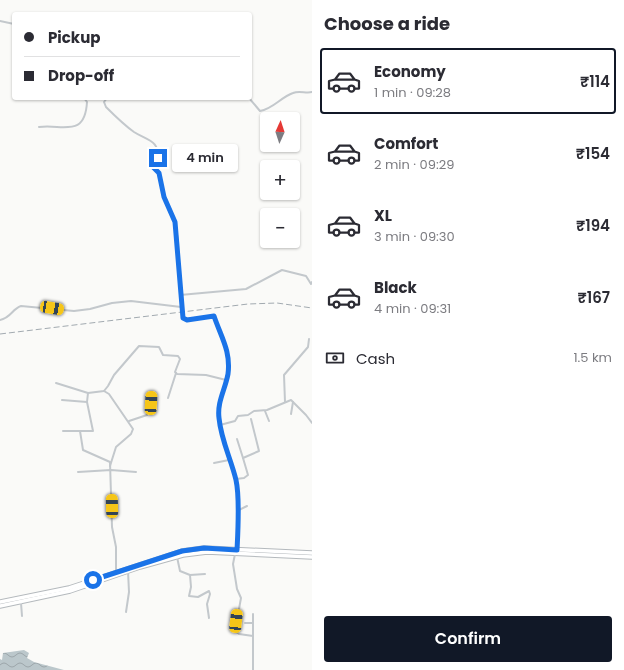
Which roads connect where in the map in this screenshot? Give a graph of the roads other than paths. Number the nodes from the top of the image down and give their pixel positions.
1 (0, 21) edge
2 (12, 24) edge
3 (312, 92) edge
4 (86, 100) edge
5 (106, 100) edge
6 (251, 100) edge
7 (39, 127) dead end
8 (312, 284) edge
9 (180, 295) junction
10 (181, 307) junction
11 (0, 320) edge
12 (309, 339) dead end
13 (176, 373) junction
14 (226, 380) junction
15 (56, 383) dead end
16 (104, 391) junction
17 (88, 393) junction
18 (151, 393) dead end
19 (168, 398) dead end
20 (62, 400) dead end
21 (87, 402) junction
22 (285, 402) junction
23 (293, 402) junction
24 (265, 411) junction
25 (291, 414) dead end
26 (251, 419) dead end
27 (129, 421) junction
28 (269, 421) dead end
29 (312, 423) edge
30 (220, 425) junction
31 (63, 431) dead end
32 (80, 432) junction
33 (238, 439) dead end
34 (243, 458) junction
35 (229, 460) junction
36 (214, 463) dead end
37 (110, 469) junction
38 (78, 472) dead end
39 (136, 472) dead end
40 (236, 479) junction
41 (247, 506) dead end
42 (237, 511) junction
43 (236, 552) junction
44 (312, 553) edge
45 (178, 557) junction
46 (312, 557) edge
47 (128, 571) junction
48 (116, 572) junction
49 (205, 574) dead end
50 (190, 575) junction
51 (0, 602) edge
52 (21, 603) junction
53 (0, 606) edge
54 (126, 612) dead end
55 (253, 614) dead end
56 (22, 616) dead end
57 (209, 618) dead end
58 (245, 623) dead end
59 (253, 623) junction
60 (253, 636) junction
61 (253, 670) edge

1 - 2 street
3 - 6 street
4 - 7 street
5 - 9 street
8 - 9 street
9 - 10 street
10 - 11 street
10 - 14 street
12 - 22 street
13 - 14 street
13 - 16 street
13 - 19 street
14 - 30 street
15 - 17 street
16 - 17 street
16 - 27 street
17 - 21 street
18 - 27 street
20 - 21 street
21 - 32 street
22 - 23 street
22 - 24 street
23 - 25 street
23 - 29 street
24 - 28 street
24 - 30 street
26 - 34 street
27 - 37 street
30 - 35 street
31 - 32 street
32 - 37 street
33 - 34 street
34 - 40 street
35 - 36 street
35 - 40 street
37 - 38 street
37 - 39 street
37 - 48 street
40 - 42 street
41 - 42 street
42 - 43 street
43 - 44 highway
43 - 45 highway
43 - 46 highway
43 - 48 highway
43 - 60 street
45 - 47 highway
45 - 50 street
47 - 52 highway
47 - 54 street
48 - 51 highway
49 - 50 street
50 - 57 street
52 - 53 highway
52 - 56 street
55 - 59 street
58 - 59 street
59 - 60 street
60 - 61 street

